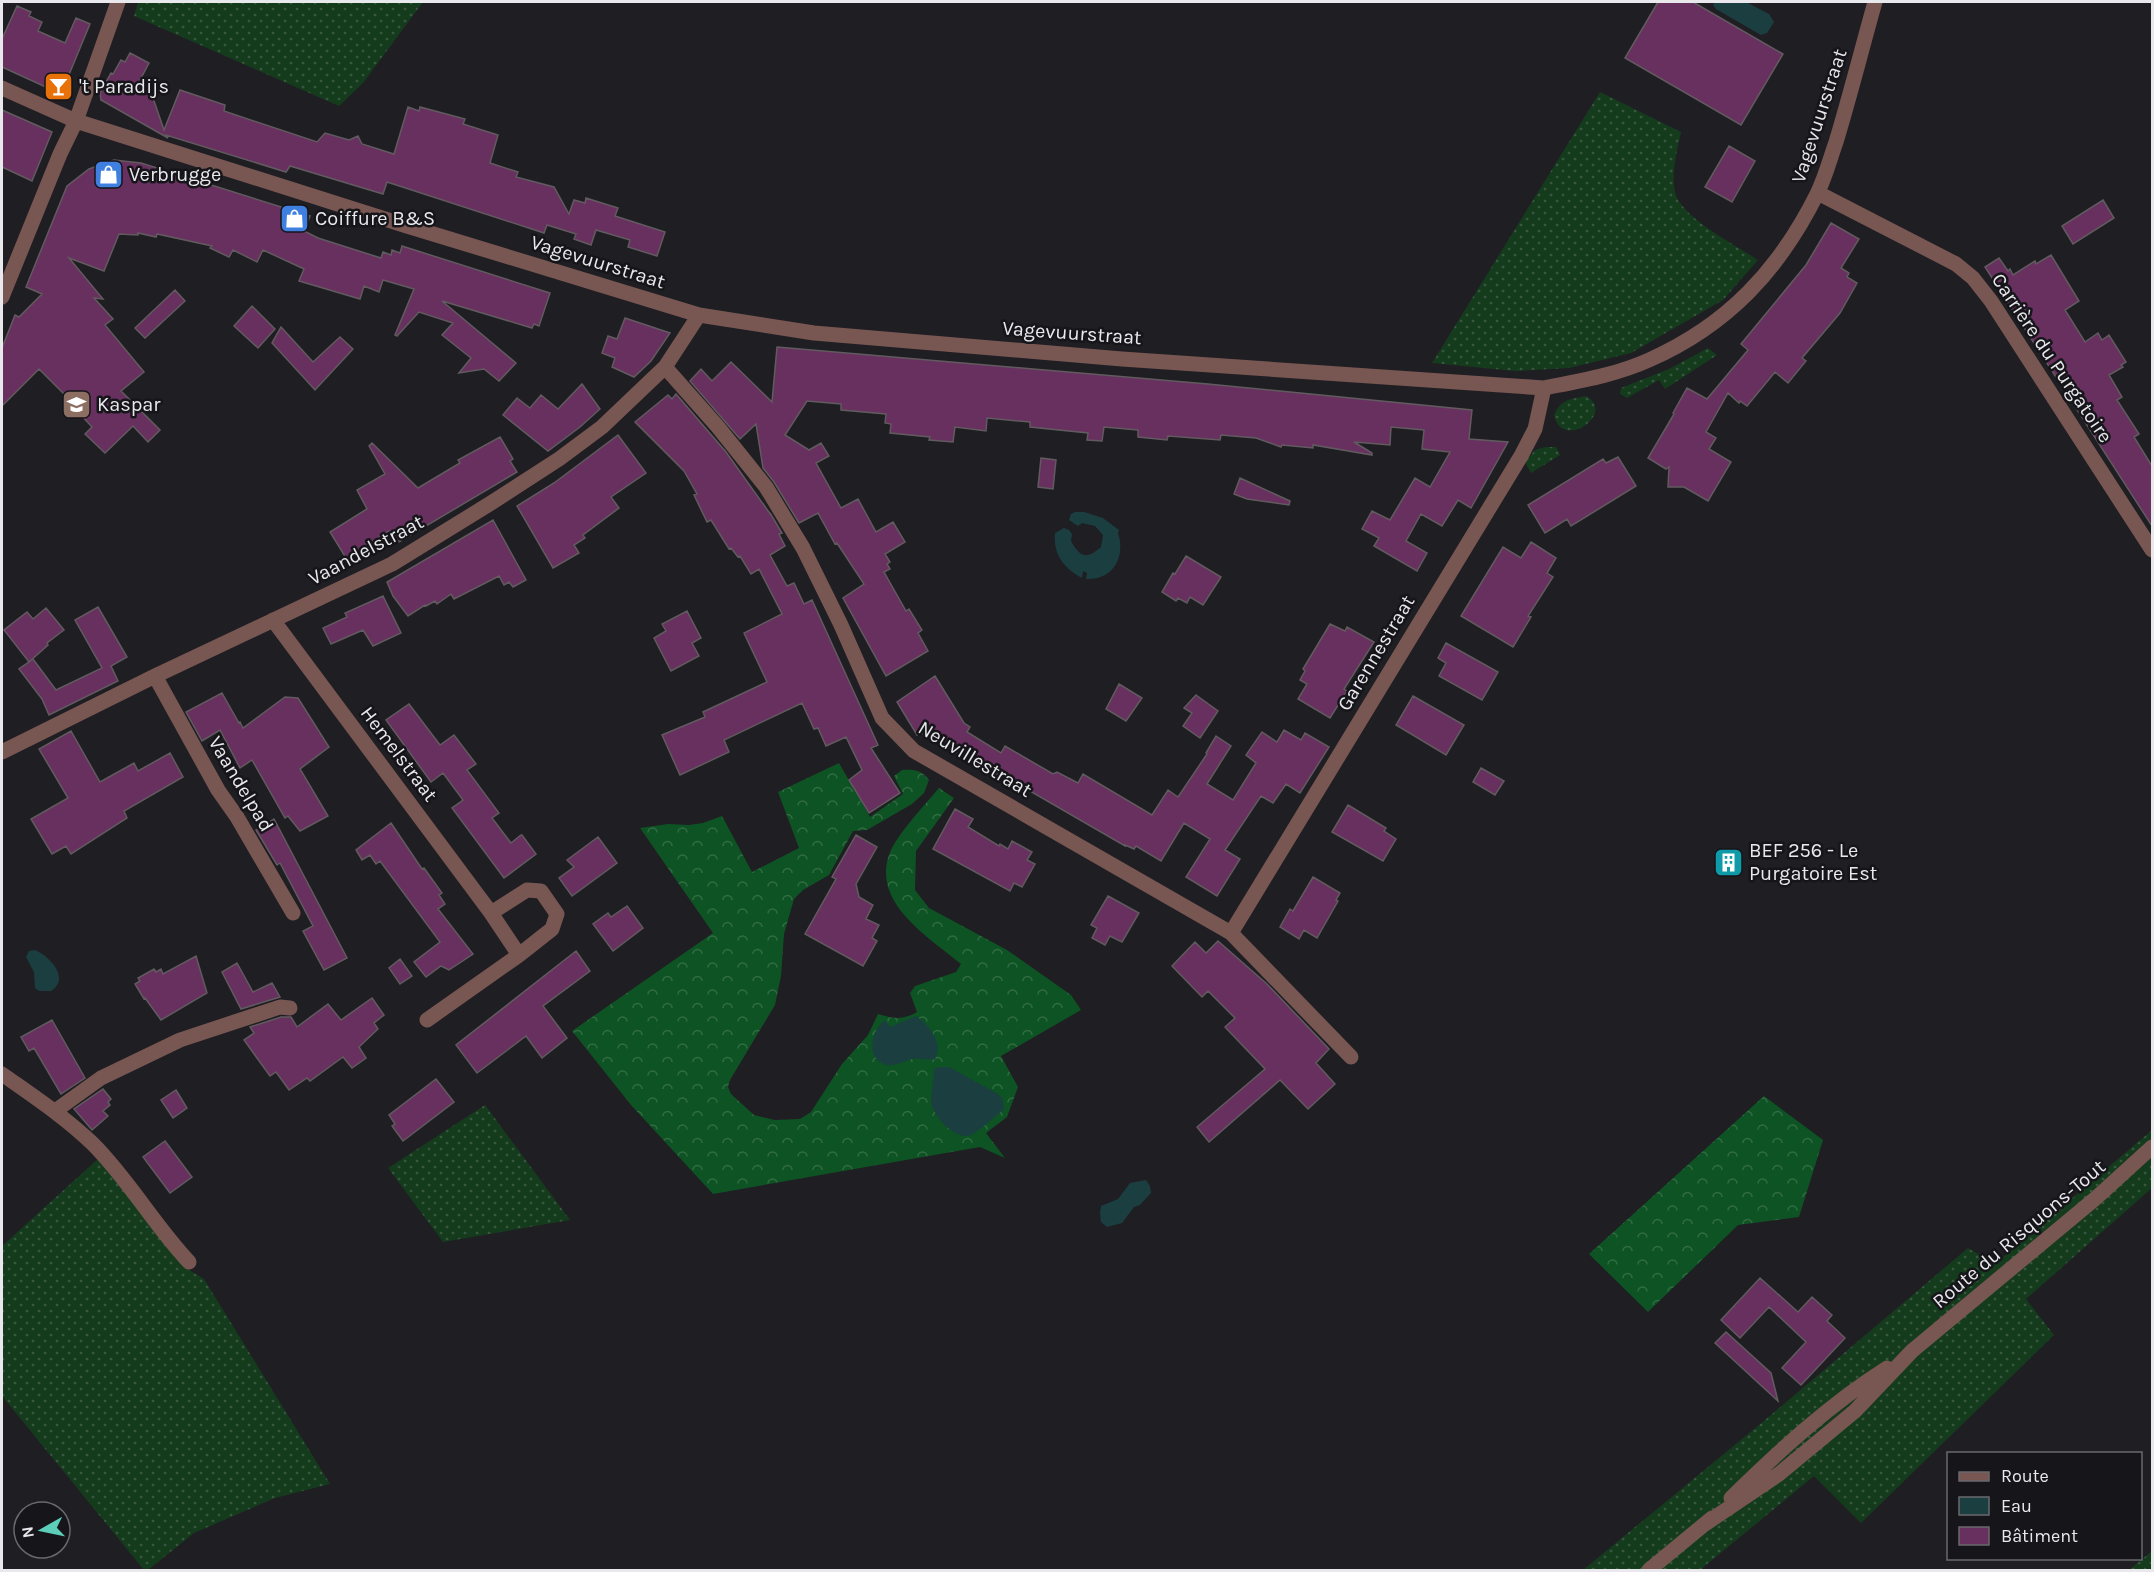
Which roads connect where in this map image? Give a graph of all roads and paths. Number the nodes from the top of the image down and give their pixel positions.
1 (118, 2) edge
2 (1875, 2) edge
3 (2, 88) edge
4 (75, 121) junction
5 (1818, 193) junction
6 (2, 297) edge
7 (699, 315) junction
8 (665, 367) junction
9 (1544, 388) junction
10 (2152, 550) edge
11 (273, 620) junction
12 (155, 676) junction
13 (2, 752) edge
14 (292, 913) dead end
15 (491, 913) junction
16 (1231, 933) junction
17 (519, 955) junction
18 (290, 1008) dead end
19 (427, 1020) dead end
20 (1351, 1057) dead end
21 (2, 1074) edge
22 (55, 1111) junction
23 (2152, 1147) edge
24 (189, 1262) dead end
25 (1649, 1570) edge

1 - 4 street
2 - 5 street, Vagevuurstraat
3 - 4 street, Vagevuurstraat
4 - 6 street
4 - 7 street, Vagevuurstraat
5 - 9 street, Vagevuurstraat
5 - 10 street, Carrière du Purgatoire
7 - 8 street, Vaandelstraat
7 - 9 street, Vagevuurstraat
8 - 11 street, Vaandelstraat
8 - 16 street, Neuvillestraat
9 - 16 street, Garennestraat
11 - 12 street, Vaandelstraat
11 - 15 street, Hemelstraat
12 - 13 street, Vaandelstraat
12 - 14 street, Vaandelpad
15 - 17 street, Hemelstraat
15 - 17 street
16 - 20 street, Neuvillestraat
17 - 19 street
18 - 22 street
21 - 22 street
22 - 24 street
23 - 25 street, Route du Risquons-Tout

